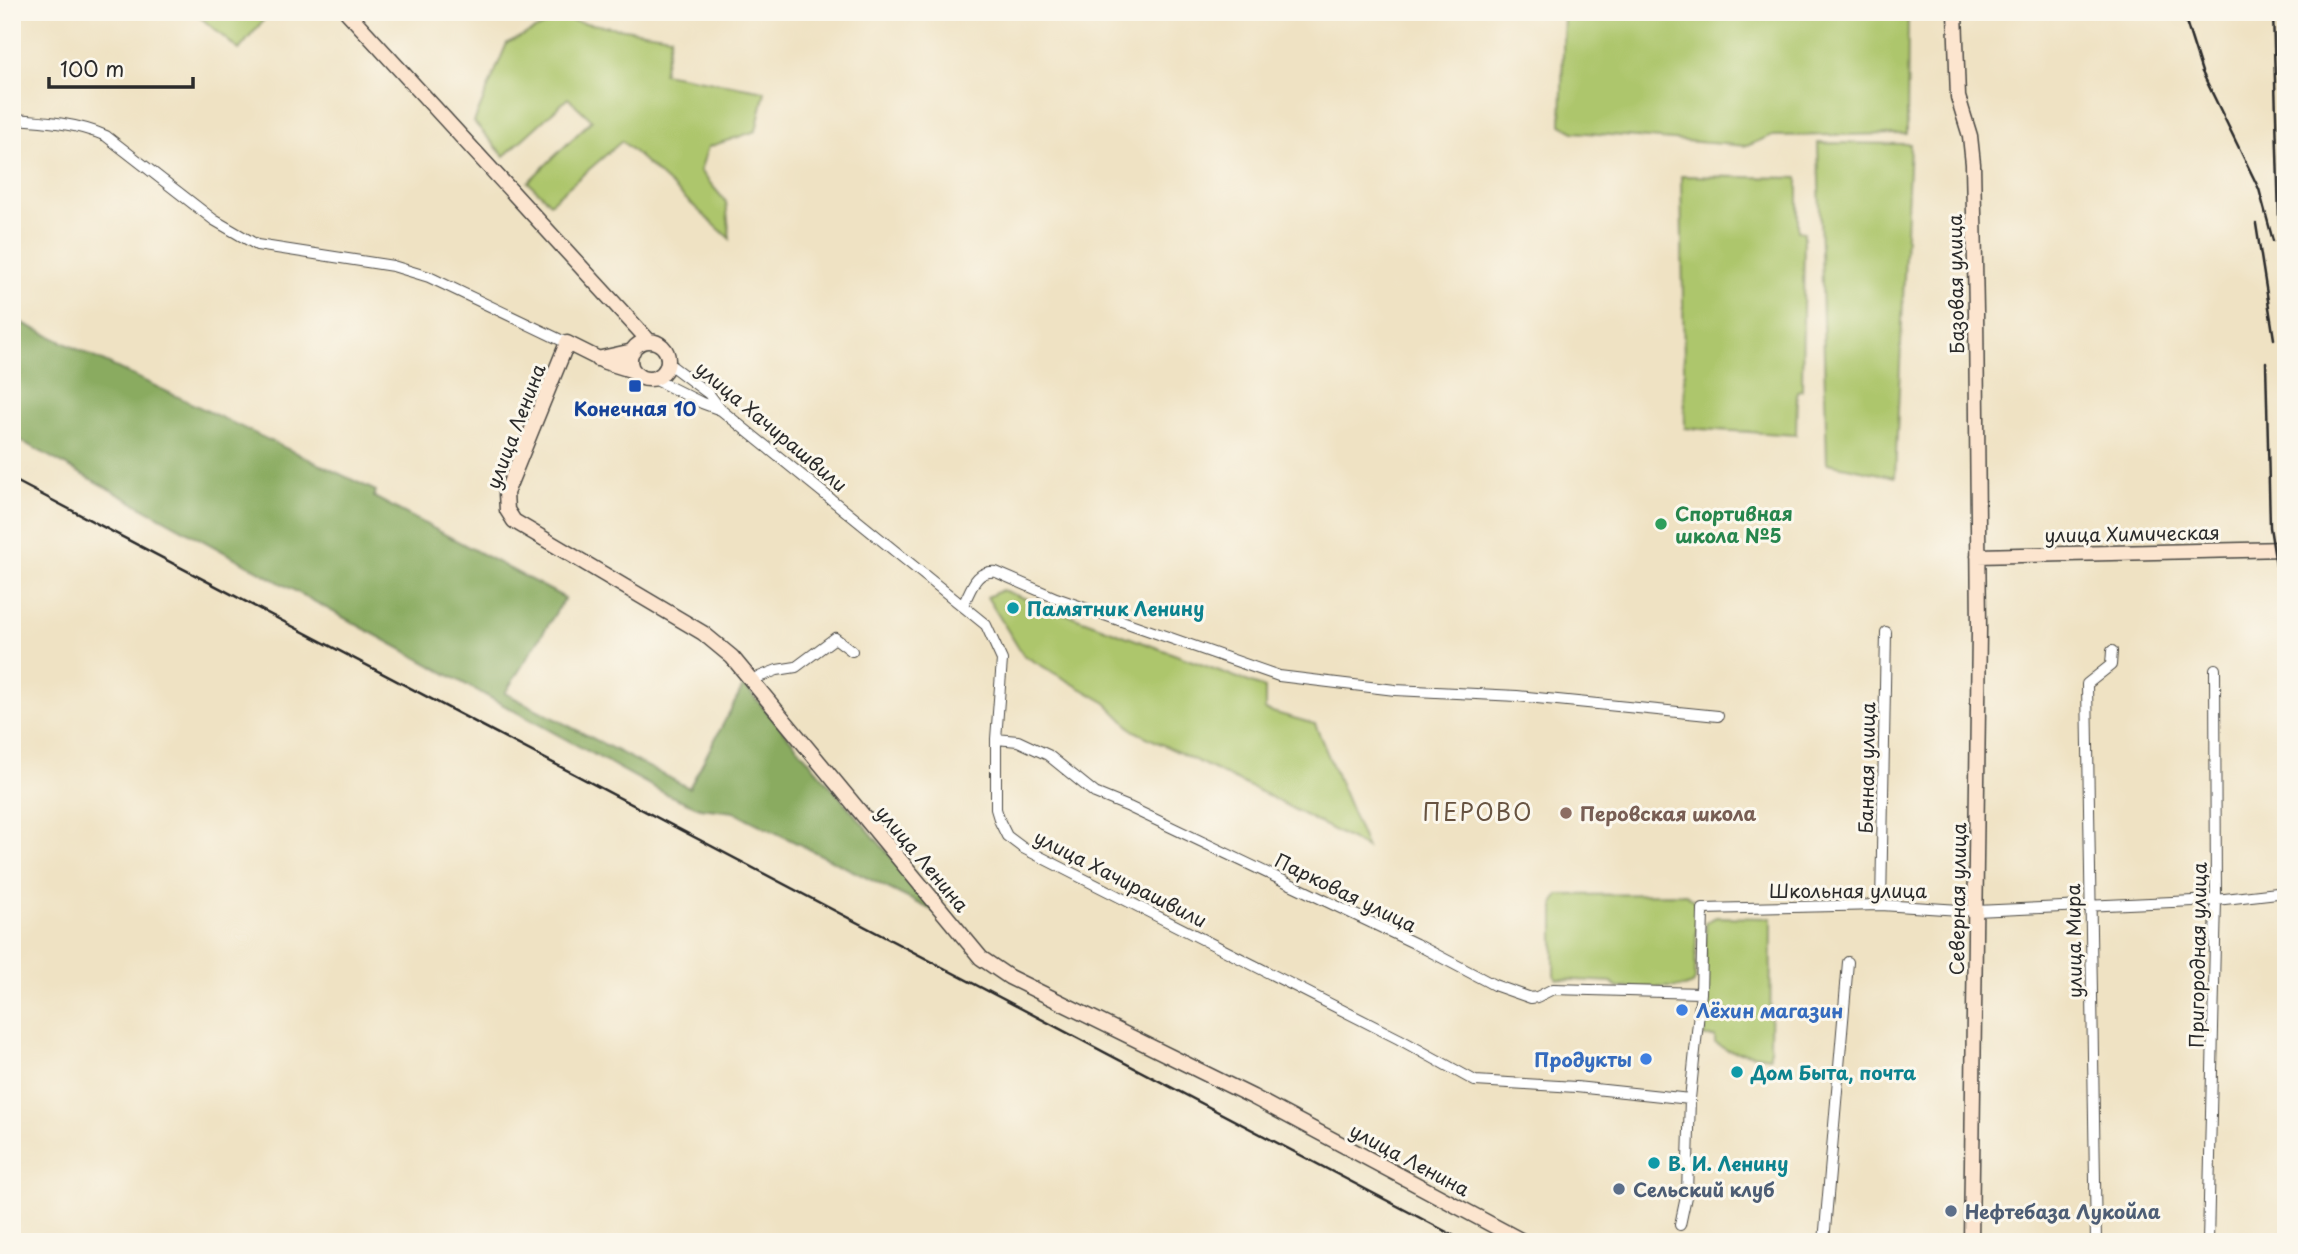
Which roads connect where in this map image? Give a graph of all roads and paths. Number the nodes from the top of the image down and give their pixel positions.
1 (347, 12) edge
2 (1955, 12) edge
3 (12, 119) edge
4 (567, 343) junction
5 (640, 345) junction
6 (597, 359) junction
7 (669, 364) junction
8 (634, 371) junction
9 (654, 379) junction
10 (722, 410) junction
11 (2286, 549) edge
12 (1978, 556) junction
13 (963, 605) junction
14 (1886, 632) dead end
15 (852, 651) dead end
16 (2112, 651) dead end
17 (2216, 669) dead end
18 (751, 680) junction
19 (1718, 716) dead end
20 (996, 738) junction
21 (2286, 892) edge
22 (2216, 900) junction
23 (1881, 905) junction
24 (2089, 905) junction
25 (1976, 911) junction
26 (1848, 962) dead end
27 (1701, 993) junction
28 (1690, 1098) junction
29 (1680, 1225) dead end
30 (1524, 1242) edge
31 (1825, 1242) edge
32 (1971, 1242) edge
33 (2096, 1242) edge
34 (2208, 1242) edge

1 - 5 street
2 - 12 street, Базовая улица
3 - 4 street
4 - 6 street
4 - 18 street, улица Ленина
5 - 6 street
5 - 7 street
5 - 8 street
6 - 8 street
7 - 9 street
7 - 10 street, улица Хачирашвили
8 - 9 street
9 - 10 street
10 - 13 street, улица Хачирашвили
11 - 12 street, улица Химическая
12 - 25 street, Северная улица
13 - 19 street
13 - 20 street, улица Хачирашвили
14 - 23 street, Банная улица
15 - 18 street
16 - 24 street, улица Мира
17 - 22 street, Пригородная улица
18 - 30 street, улица Ленина
20 - 27 street, Парковая улица
20 - 28 street, улица Хачирашвили
21 - 22 street, Школьная улица
22 - 24 street, Школьная улица
22 - 34 street, Пригородная улица
23 - 25 street, Школьная улица
23 - 27 street, Школьная улица
24 - 25 street, Школьная улица
24 - 33 street, улица Мира
25 - 32 street, Северная улица
26 - 31 street
27 - 28 street
28 - 29 street

